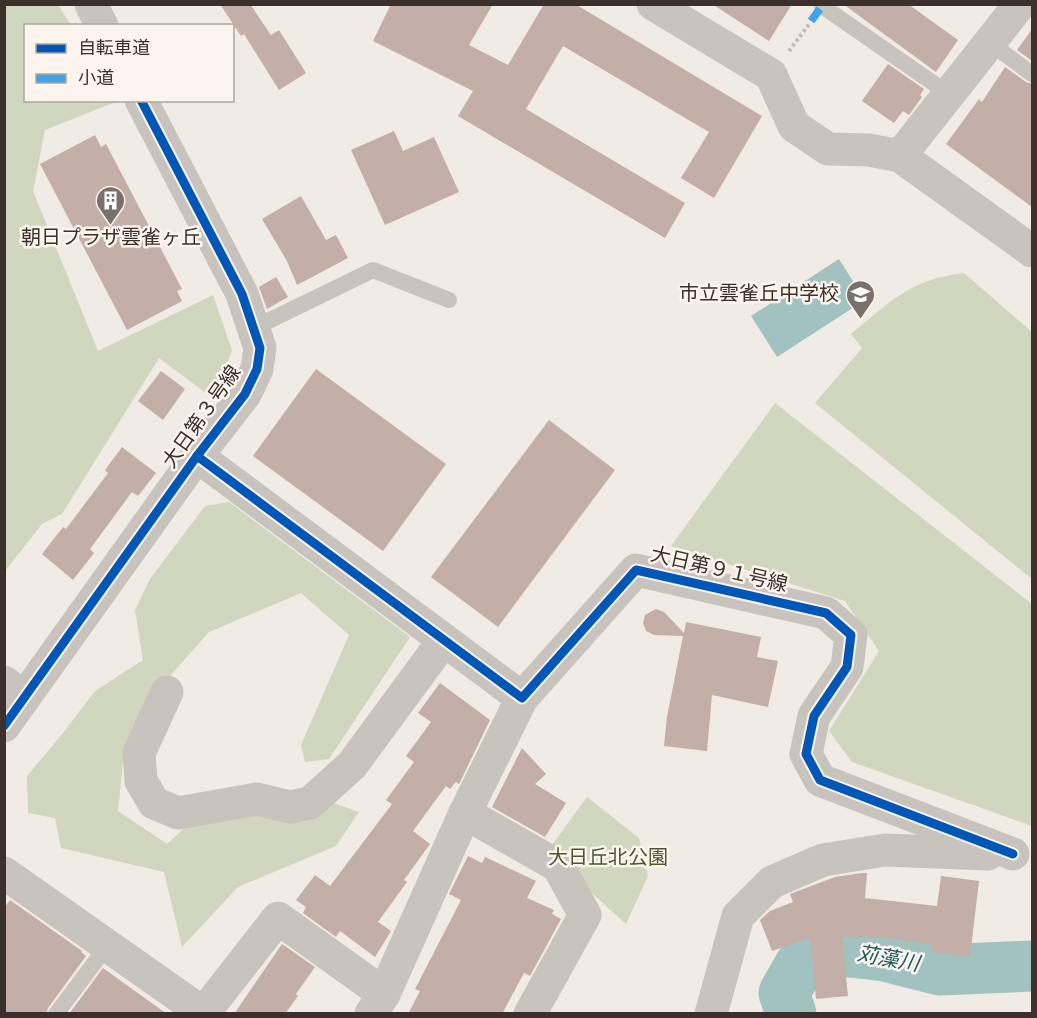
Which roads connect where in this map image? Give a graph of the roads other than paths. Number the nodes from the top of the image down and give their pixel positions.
1 (91, 4) edge
2 (653, 4) edge
3 (1020, 4) edge
4 (822, 6) dead end
5 (101, 24) edge
6 (990, 43) junction
7 (1032, 74) edge
8 (949, 94) junction
9 (142, 102) edge
10 (900, 156) junction
11 (1032, 251) edge
12 (449, 300) dead end
13 (255, 328) junction
14 (197, 456) junction
15 (444, 640) junction
16 (14, 690) edge
17 (168, 692) dead end
18 (522, 699) junction
19 (4, 726) edge
20 (465, 813) junction
21 (1023, 856) edge
22 (5, 874) edge
23 (107, 946) junction
24 (378, 1004) edge
25 (203, 1013) edge
26 (56, 1014) edge
27 (530, 1014) edge
28 (711, 1014) edge

1 - 5 street
2 - 10 street
3 - 6 street
4 - 8 lane
6 - 7 lane
6 - 8 street
8 - 10 street
9 - 13 street, 大日第３号線
10 - 11 street
12 - 13 lane
13 - 14 street, 大日第３号線
14 - 15 street
14 - 16 street, 大日第３号線
15 - 17 street
15 - 18 street
16 - 19 street, 大日第３号線
18 - 20 street
18 - 21 street, 大日第９１号線
20 - 24 street
20 - 27 street
21 - 28 street
22 - 23 street
23 - 25 street
23 - 26 lane
24 - 25 street

